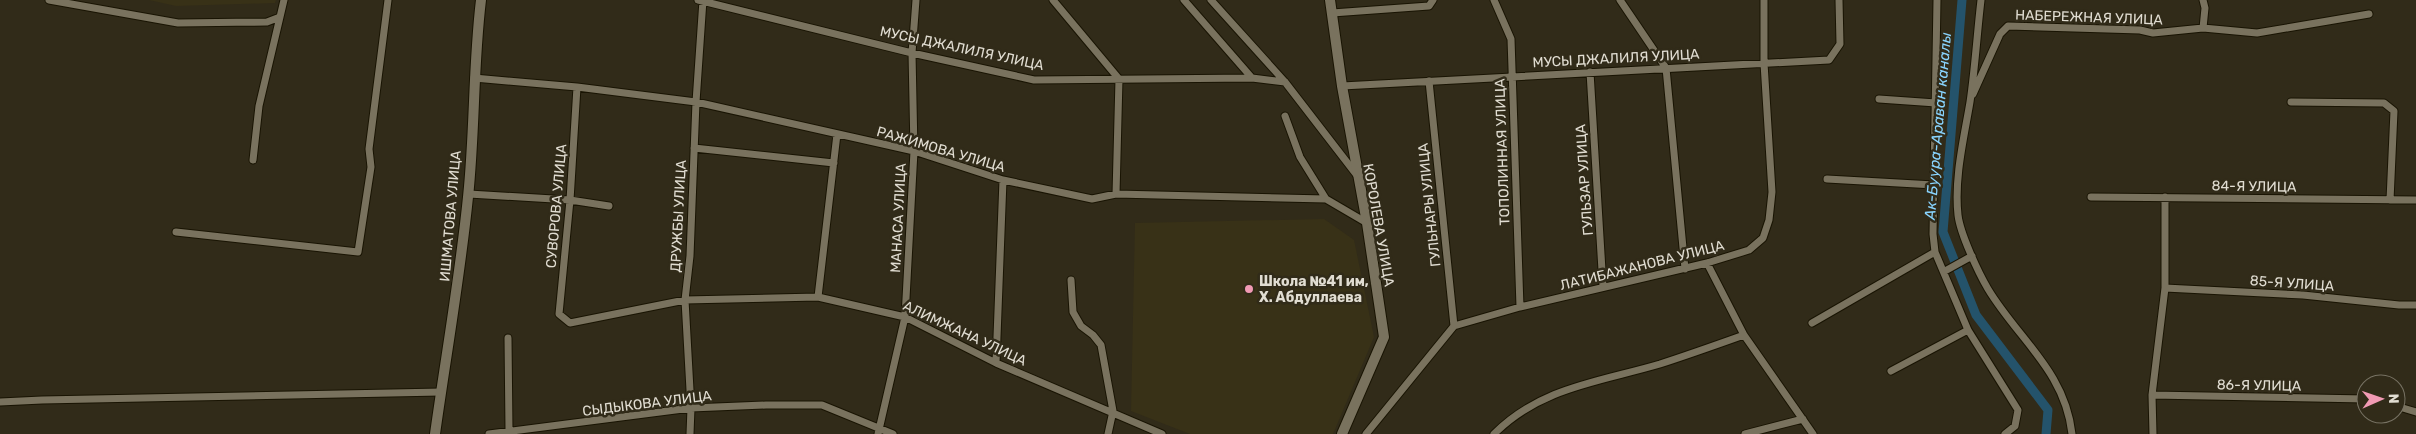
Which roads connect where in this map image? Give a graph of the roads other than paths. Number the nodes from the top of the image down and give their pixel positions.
1 (49, 0) edge
2 (284, 0) edge
3 (388, 0) edge
4 (481, 0) edge
5 (701, 0) edge
6 (916, 0) edge
7 (1053, 0) edge
8 (1184, 0) edge
9 (1210, 0) edge
10 (1330, 0) edge
11 (1433, 0) edge
12 (1494, 0) edge
13 (1620, 0) edge
14 (1764, 0) edge
15 (1840, 0) edge
16 (1938, 0) edge
17 (1981, 0) edge
18 (2203, 0) edge
19 (1332, 13) junction
20 (2369, 14) dead end
21 (280, 17) junction
22 (2203, 28) junction
23 (912, 53) junction
24 (1764, 63) junction
25 (1666, 68) junction
26 (1590, 72) junction
27 (1511, 76) junction
28 (474, 78) junction
29 (1252, 78) junction
30 (1119, 79) junction
31 (1429, 81) junction
32 (1285, 82) junction
33 (1342, 86) junction
34 (577, 87) junction
35 (1879, 99) dead end
36 (1970, 99) junction
37 (696, 102) junction
38 (2291, 102) dead end
39 (1936, 103) junction
40 (1285, 116) dead end
41 (837, 134) junction
42 (694, 148) junction
43 (914, 151) junction
44 (253, 160) dead end
45 (834, 163) junction
46 (1357, 174) junction
47 (1827, 179) dead end
48 (1003, 180) junction
49 (1934, 186) junction
50 (469, 194) junction
51 (1116, 194) junction
52 (2091, 196) dead end
53 (2165, 197) junction
54 (1326, 198) junction
55 (570, 200) junction
56 (2390, 200) junction
57 (2416, 200) edge
58 (610, 206) dead end
59 (1367, 223) junction
60 (176, 232) dead end
61 (1935, 252) junction
62 (1972, 256) junction
63 (1707, 263) junction
64 (1685, 269) junction
65 (1945, 271) junction
66 (1071, 280) dead end
67 (1603, 287) junction
68 (2166, 288) junction
69 (818, 297) junction
70 (685, 300) junction
71 (2416, 305) edge
72 (1520, 307) junction
73 (905, 317) junction
74 (570, 323) joint
75 (1812, 323) dead end
76 (1454, 326) junction
77 (1968, 330) junction
78 (1744, 336) junction
79 (508, 338) dead end
80 (996, 363) junction
81 (1891, 371) dead end
82 (441, 392) junction
83 (2152, 395) junction
84 (2356, 399) edge
85 (0, 402) edge
86 (691, 408) junction
87 (1113, 411) junction
88 (1803, 419) junction
89 (510, 430) junction
90 (879, 431) edge
91 (436, 434) edge
92 (488, 434) edge
93 (690, 434) edge
94 (894, 434) edge
95 (1108, 434) edge
96 (1162, 434) edge
97 (1342, 434) edge
98 (1366, 434) edge
99 (1494, 434) edge
100 (1745, 434) edge
101 (1813, 434) edge
102 (2005, 434) edge
103 (2072, 434) edge
104 (2153, 434) edge

1 - 21 street
2 - 21 street
3 - 60 street
4 - 28 street, ИШМАТОВА УЛИЦА
5 - 23 street, МУСЫ ДЖАЛИЛЯ УЛИЦА
5 - 37 street, ДРУЖБЫ УЛИЦА
6 - 23 street, МАНАСА УЛИЦА
7 - 30 street
8 - 29 street
9 - 32 street
10 - 19 street, КОРОЛЕВА УЛИЦА
11 - 19 street
12 - 27 street, ТОПОЛИННАЯ УЛИЦА
13 - 25 street
14 - 24 street, ЛАТИБАЖАНОВА УЛИЦА
15 - 24 street, МУСЫ ДЖАЛИЛЯ УЛИЦА
16 - 39 street
17 - 36 street
18 - 22 street
19 - 33 street, КОРОЛЕВА УЛИЦА
20 - 22 street, НАБЕРЕЖНАЯ УЛИЦА
21 - 44 street
22 - 36 street, НАБЕРЕЖНАЯ УЛИЦА
23 - 30 street, МУСЫ ДЖАЛИЛЯ УЛИЦА
23 - 43 street, МАНАСА УЛИЦА
24 - 25 street, МУСЫ ДЖАЛИЛЯ УЛИЦА
24 - 63 street, ЛАТИБАЖАНОВА УЛИЦА
25 - 26 street, МУСЫ ДЖАЛИЛЯ УЛИЦА
25 - 64 street
26 - 27 street, МУСЫ ДЖАЛИЛЯ УЛИЦА
26 - 67 street, ГУЛЬЗАР УЛИЦА
27 - 31 street, МУСЫ ДЖАЛИЛЯ УЛИЦА
27 - 72 street, ТОПОЛИННАЯ УЛИЦА
28 - 34 street, РАЖИМОВА УЛИЦА
28 - 50 street, ИШМАТОВА УЛИЦА
29 - 30 street, МУСЫ ДЖАЛИЛЯ УЛИЦА
29 - 32 street, МУСЫ ДЖАЛИЛЯ УЛИЦА
30 - 51 street
31 - 33 street, МУСЫ ДЖАЛИЛЯ УЛИЦА
31 - 76 street, ГУЛЬНАРЫ УЛИЦА
32 - 46 street
33 - 46 street, КОРОЛЕВА УЛИЦА
34 - 37 street, РАЖИМОВА УЛИЦА
34 - 55 street, СУВОРОВА УЛИЦА
35 - 39 street
36 - 62 street
37 - 41 street, РАЖИМОВА УЛИЦА
37 - 42 street, ДРУЖБЫ УЛИЦА
38 - 56 street
39 - 49 street
40 - 54 street
41 - 43 street, РАЖИМОВА УЛИЦА
41 - 45 street
42 - 45 street
42 - 70 street, ДРУЖБЫ УЛИЦА
43 - 48 street, РАЖИМОВА УЛИЦА
43 - 73 street, МАНАСА УЛИЦА
45 - 69 street
46 - 59 street, КОРОЛЕВА УЛИЦА
47 - 49 street
48 - 51 street, РАЖИМОВА УЛИЦА
48 - 80 street
49 - 61 street
50 - 55 street
50 - 82 street, ИШМАТОВА УЛИЦА
51 - 54 street, РАЖИМОВА УЛИЦА
52 - 53 street, 84-Я УЛИЦА
53 - 56 street, 84-Я УЛИЦА
53 - 68 street
54 - 59 street
55 - 58 street
55 - 74 street, СУВОРОВА УЛИЦА
56 - 57 street, 84-Я УЛИЦА
59 - 97 street, КОРОЛЕВА УЛИЦА
61 - 65 street
61 - 75 street
62 - 65 street
62 - 103 street
63 - 64 street, ЛАТИБАЖАНОВА УЛИЦА
63 - 78 street
64 - 67 street, ЛАТИБАЖАНОВА УЛИЦА
65 - 77 street
66 - 87 street
67 - 72 street, ЛАТИБАЖАНОВА УЛИЦА
68 - 71 street, 85-Я УЛИЦА
68 - 83 street
69 - 70 street, АЛИМЖАНА УЛИЦА
69 - 73 street, АЛИМЖАНА УЛИЦА
70 - 74 street, АЛИМЖАНА УЛИЦА
70 - 86 street, ДРУЖБЫ УЛИЦА
72 - 76 street, ЛАТИБАЖАНОВА УЛИЦА
73 - 80 street, АЛИМЖАНА УЛИЦА
73 - 90 street, МАНАСА УЛИЦА
76 - 98 street
77 - 81 street
77 - 102 street
78 - 88 street
78 - 99 street
79 - 89 street
80 - 87 street, АЛИМЖАНА УЛИЦА
82 - 85 street
82 - 91 street, ИШМАТОВА УЛИЦА
83 - 84 street, 86-Я УЛИЦА
83 - 104 street
86 - 89 street, СЫДЫКОВА УЛИЦА
86 - 90 street, СЫДЫКОВА УЛИЦА
86 - 93 street, ДРУЖБЫ УЛИЦА
87 - 95 street
87 - 96 street, АЛИМЖАНА УЛИЦА
88 - 100 street
88 - 101 street
89 - 92 street, СЫДЫКОВА УЛИЦА
90 - 94 street, СЫДЫКОВА УЛИЦА

